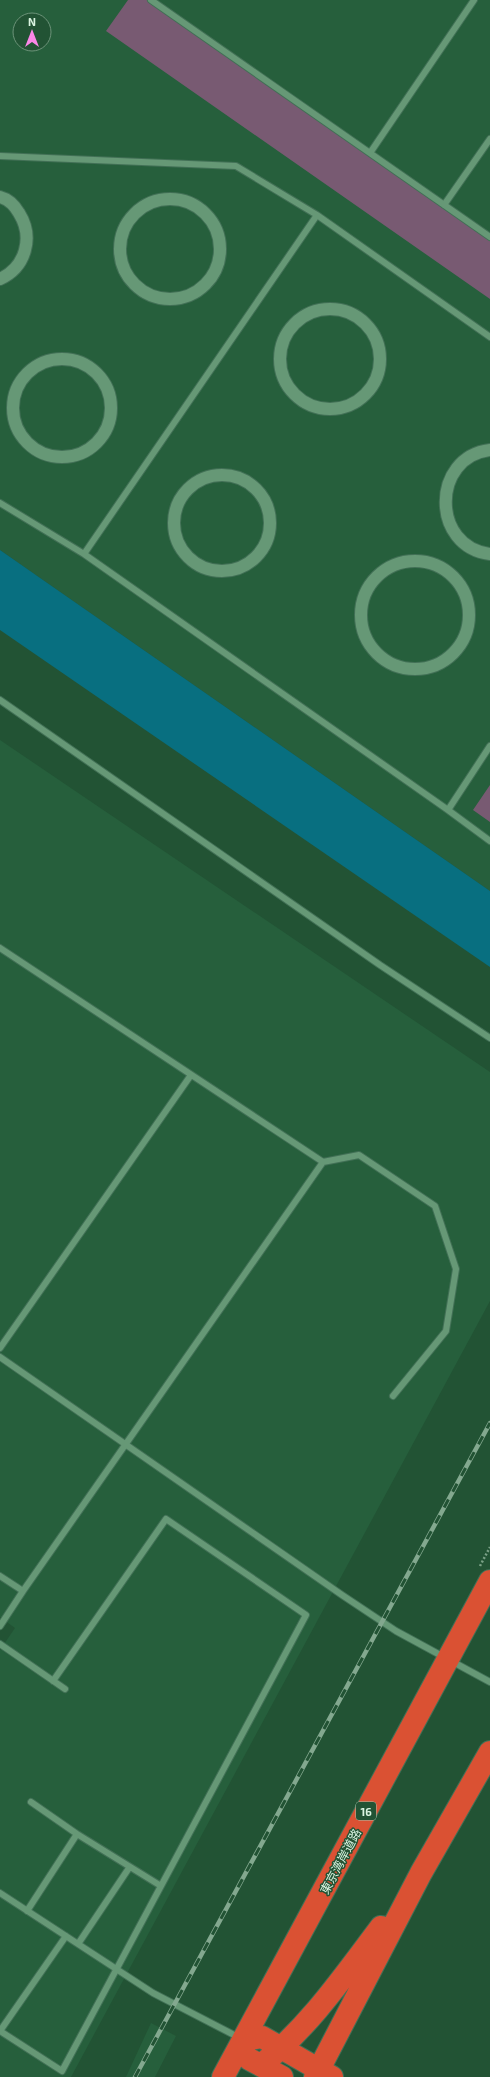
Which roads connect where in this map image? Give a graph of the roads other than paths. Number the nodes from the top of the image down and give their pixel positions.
1 (151, 0) edge
2 (474, 0) edge
3 (490, 139) edge
4 (370, 153) junction
5 (0, 156) edge
6 (0, 197) edge
7 (148, 203) joint
8 (444, 205) junction
9 (317, 215) junction
10 (490, 237) edge
11 (0, 279) edge
12 (309, 314) joint
13 (490, 337) edge
14 (33, 368) joint
15 (490, 450) edge
16 (202, 478) joint
17 (0, 503) edge
18 (84, 554) junction
19 (490, 554) edge
20 (398, 562) joint
21 (0, 700) edge
22 (490, 746) edge
23 (448, 810) junction
24 (490, 841) edge
25 (0, 948) edge
26 (490, 1038) edge
27 (191, 1075) junction
28 (322, 1162) junction
29 (0, 1348) edge
30 (0, 1357) edge
31 (393, 1396) dead end
32 (126, 1445) junction
33 (0, 1576) edge
34 (490, 1581) edge
35 (23, 1590) junction
36 (0, 1626) edge
37 (0, 1644) edge
38 (447, 1659) junction
39 (53, 1681) junction
40 (490, 1682) edge
41 (65, 1689) dead end
42 (490, 1752) edge
43 (32, 1802) dead end
44 (77, 1834) junction
45 (129, 1868) junction
46 (421, 1873) junction
47 (161, 1886) junction
48 (0, 1893) edge
49 (27, 1911) junction
50 (66, 1936) junction
51 (78, 1944) junction
52 (116, 1969) junction
53 (0, 2031) edge
54 (244, 2040) junction
55 (282, 2049) junction
56 (261, 2065) junction
57 (317, 2071) edge
58 (223, 2077) edge
59 (282, 2077) edge

1 - 4 lane
2 - 4 lane
3 - 8 lane
4 - 8 lane
5 - 9 lane
6 - 11 street
7 - 7 street
8 - 10 lane
9 - 13 lane
9 - 18 lane
12 - 12 street
14 - 14 street
15 - 19 street
16 - 16 street
17 - 18 lane
18 - 23 lane
20 - 20 street
21 - 26 lane
22 - 23 lane
23 - 24 lane
25 - 27 lane
27 - 28 lane
27 - 29 lane
28 - 31 lane
28 - 32 lane
30 - 32 lane
32 - 35 lane
32 - 38 lane
33 - 35 lane
34 - 38 highway, 東京湾岸道路 / 16
35 - 36 lane
37 - 39 lane
38 - 40 lane
38 - 54 highway, 東京湾岸道路 / 16
39 - 41 lane
39 - 47 lane
42 - 46 highway
43 - 44 lane
44 - 45 lane
44 - 49 lane
45 - 47 lane
45 - 51 lane
46 - 55 highway
46 - 57 highway
47 - 52 lane
48 - 49 lane
49 - 50 lane
50 - 51 lane
50 - 53 lane
51 - 52 lane
52 - 53 lane
52 - 54 lane
54 - 55 highway
54 - 56 highway
54 - 58 highway, 東京湾岸道路 / 16
55 - 56 highway
55 - 57 highway
56 - 59 highway
57 - 59 highway

